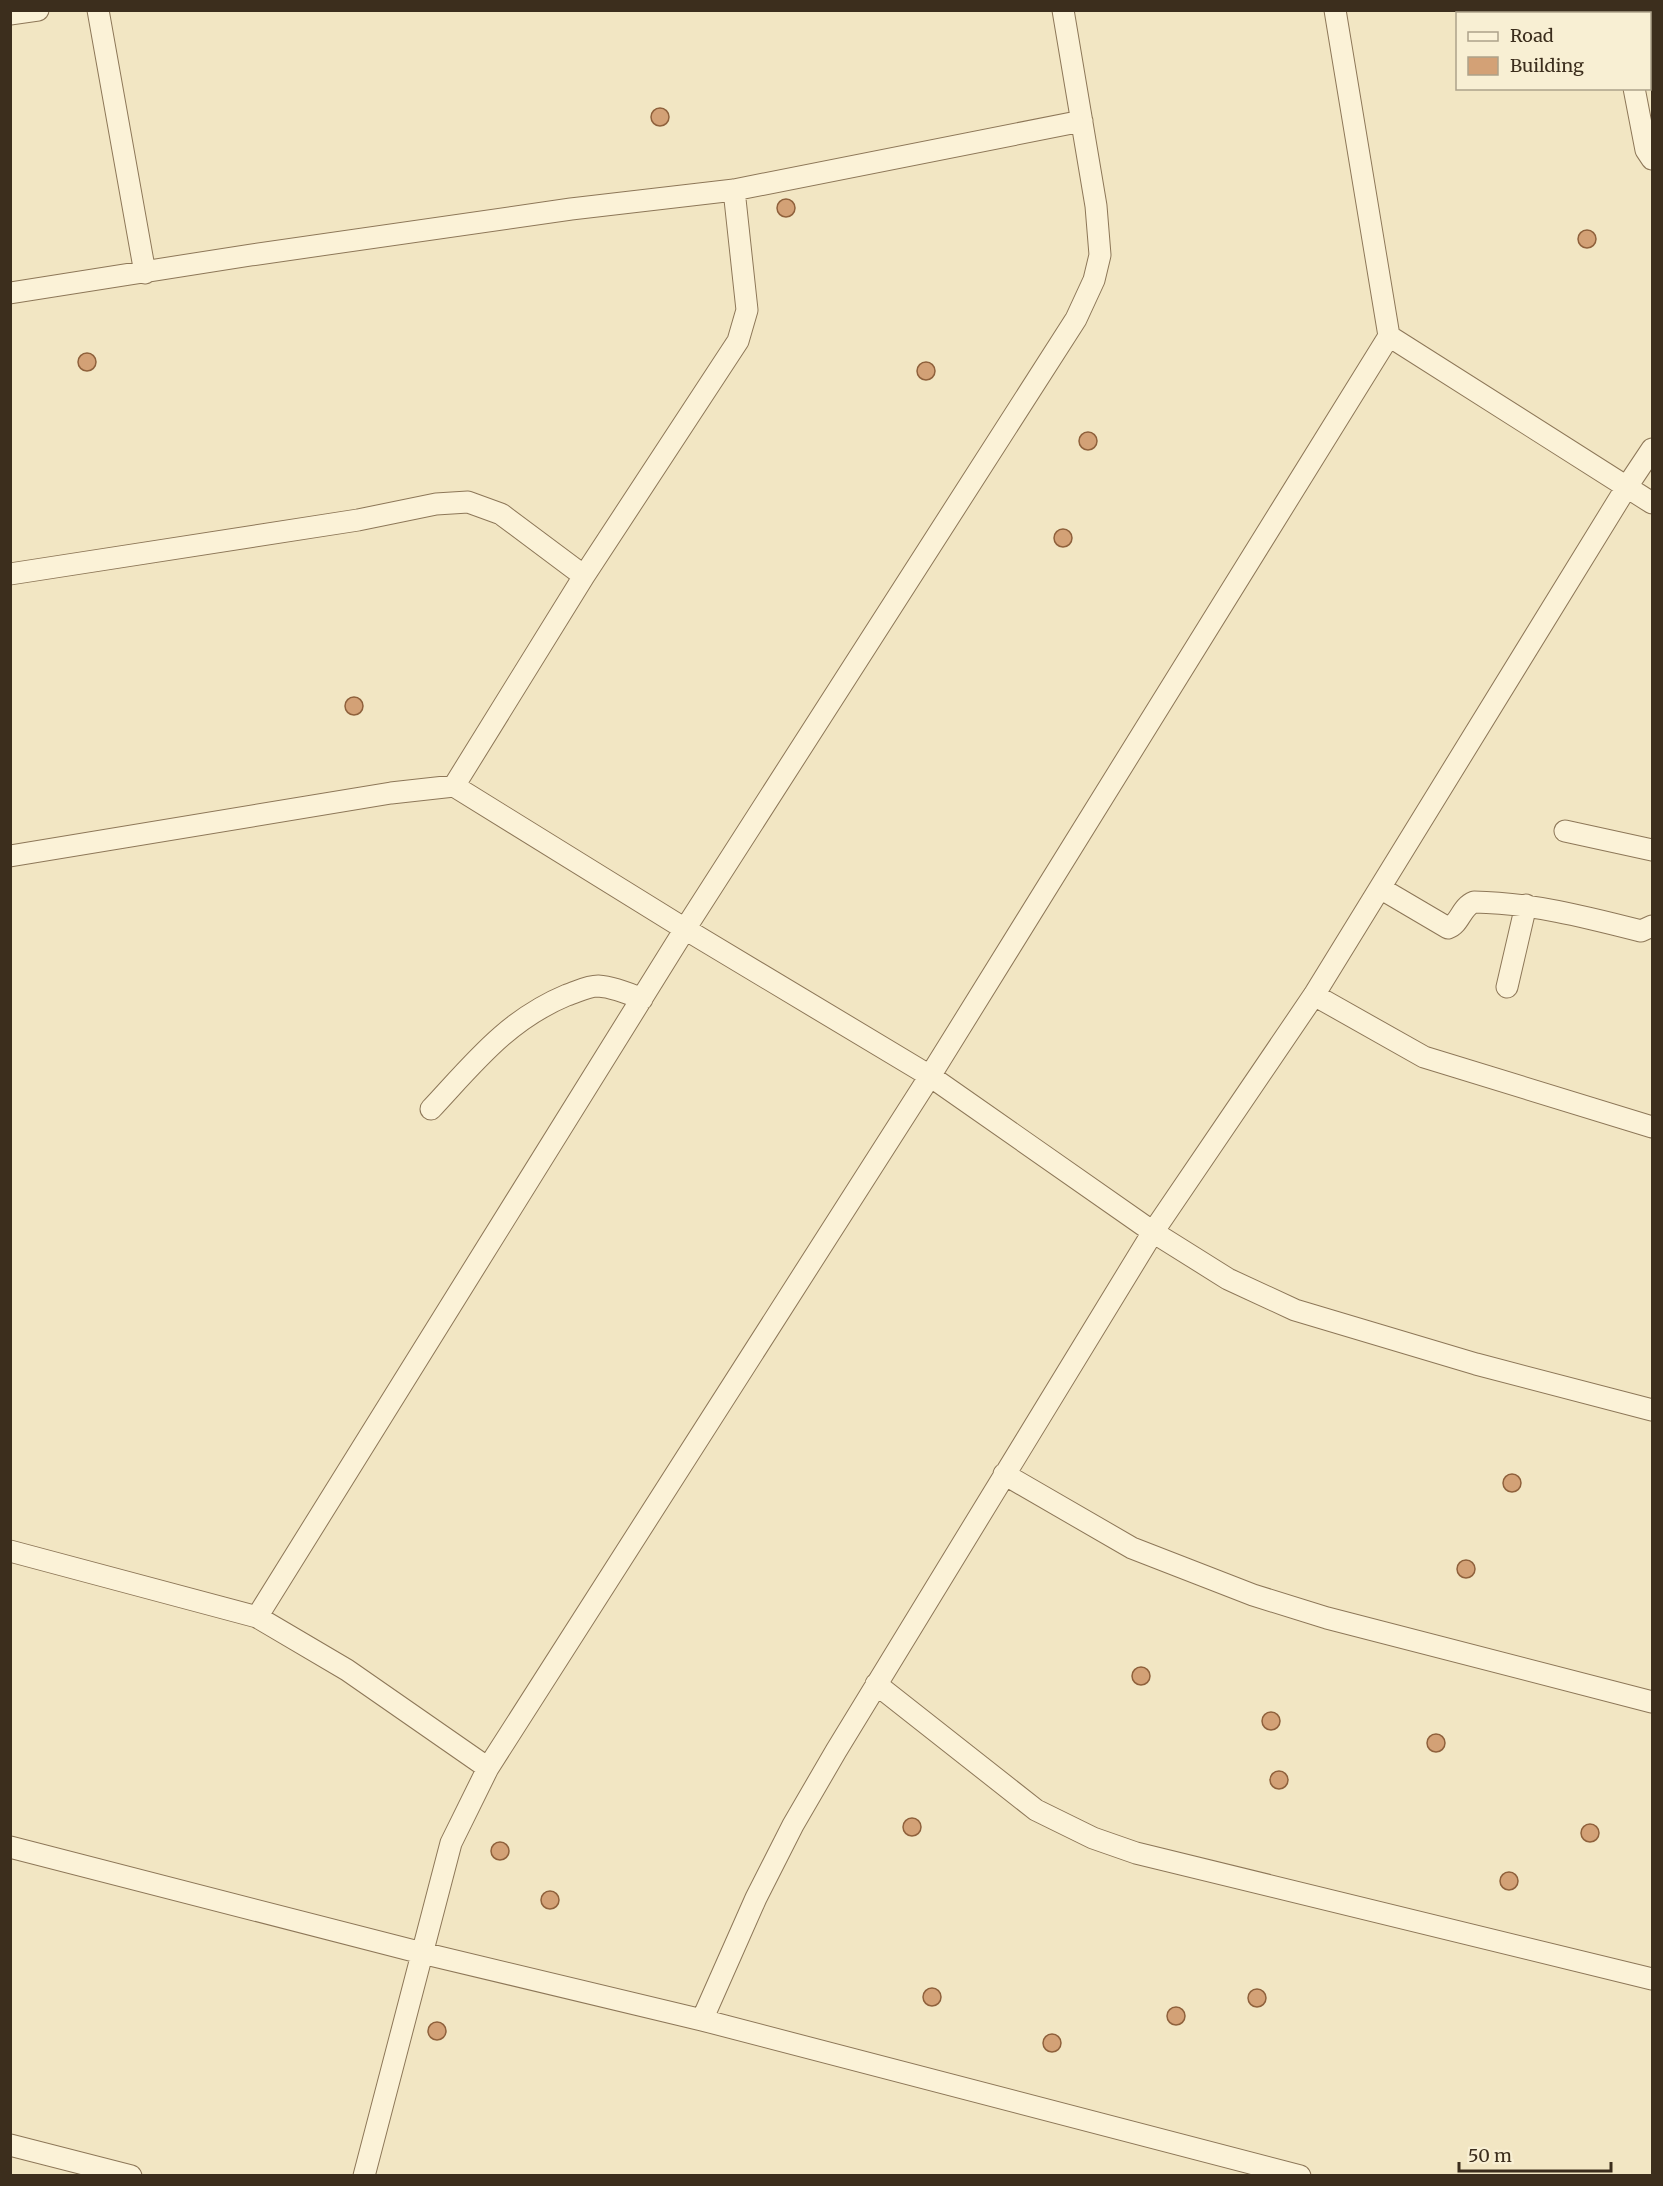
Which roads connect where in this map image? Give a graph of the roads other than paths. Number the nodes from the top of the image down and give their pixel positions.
1 (38, 10) edge
2 (98, 10) edge
3 (1063, 10) edge
4 (1335, 10) edge
5 (10, 14) edge
6 (1634, 90) edge
7 (1082, 121) junction
8 (1653, 159) edge
9 (734, 190) junction
10 (145, 273) junction
11 (10, 293) edge
12 (1389, 336) junction
13 (1653, 449) edge
14 (1626, 488) junction
15 (1653, 503) edge
16 (10, 574) edge
17 (584, 576) junction
18 (454, 786) junction
19 (1565, 831) dead end
20 (1653, 850) edge
21 (10, 856) edge
22 (1380, 888) junction
23 (1526, 905) junction
24 (1653, 926) edge
25 (685, 929) junction
26 (1507, 987) dead end
27 (1314, 995) junction
28 (642, 999) junction
29 (930, 1076) junction
30 (431, 1109) dead end
31 (1653, 1127) edge
32 (1154, 1232) junction
33 (1653, 1410) edge
34 (1004, 1474) junction
35 (10, 1551) edge
36 (257, 1617) junction
37 (876, 1684) junction
38 (1653, 1702) edge
39 (488, 1768) junction
40 (10, 1847) edge
41 (422, 1953) junction
42 (1653, 1979) edge
43 (702, 2020) junction
44 (10, 2145) edge
45 (131, 2175) edge
46 (364, 2175) edge
47 (1300, 2175) edge

1 - 5 street
2 - 10 street
3 - 7 street
4 - 12 street
6 - 8 street
7 - 9 street
7 - 25 street
9 - 10 street
9 - 17 street
10 - 11 street
12 - 14 street
12 - 29 street
13 - 14 street
14 - 15 street
14 - 22 street
16 - 17 street
17 - 18 street
18 - 21 street
18 - 25 street
19 - 20 street
22 - 23 street
22 - 27 street
23 - 24 street
23 - 26 street
25 - 28 street
25 - 29 street
27 - 31 street
27 - 32 street
28 - 30 street
28 - 36 street
29 - 32 street
29 - 39 street
32 - 33 street
32 - 34 street
34 - 37 street
34 - 38 street
35 - 36 street
36 - 39 street
37 - 42 street
37 - 43 street
39 - 41 street
40 - 41 street
41 - 43 street
41 - 46 street
43 - 47 street
44 - 45 street

